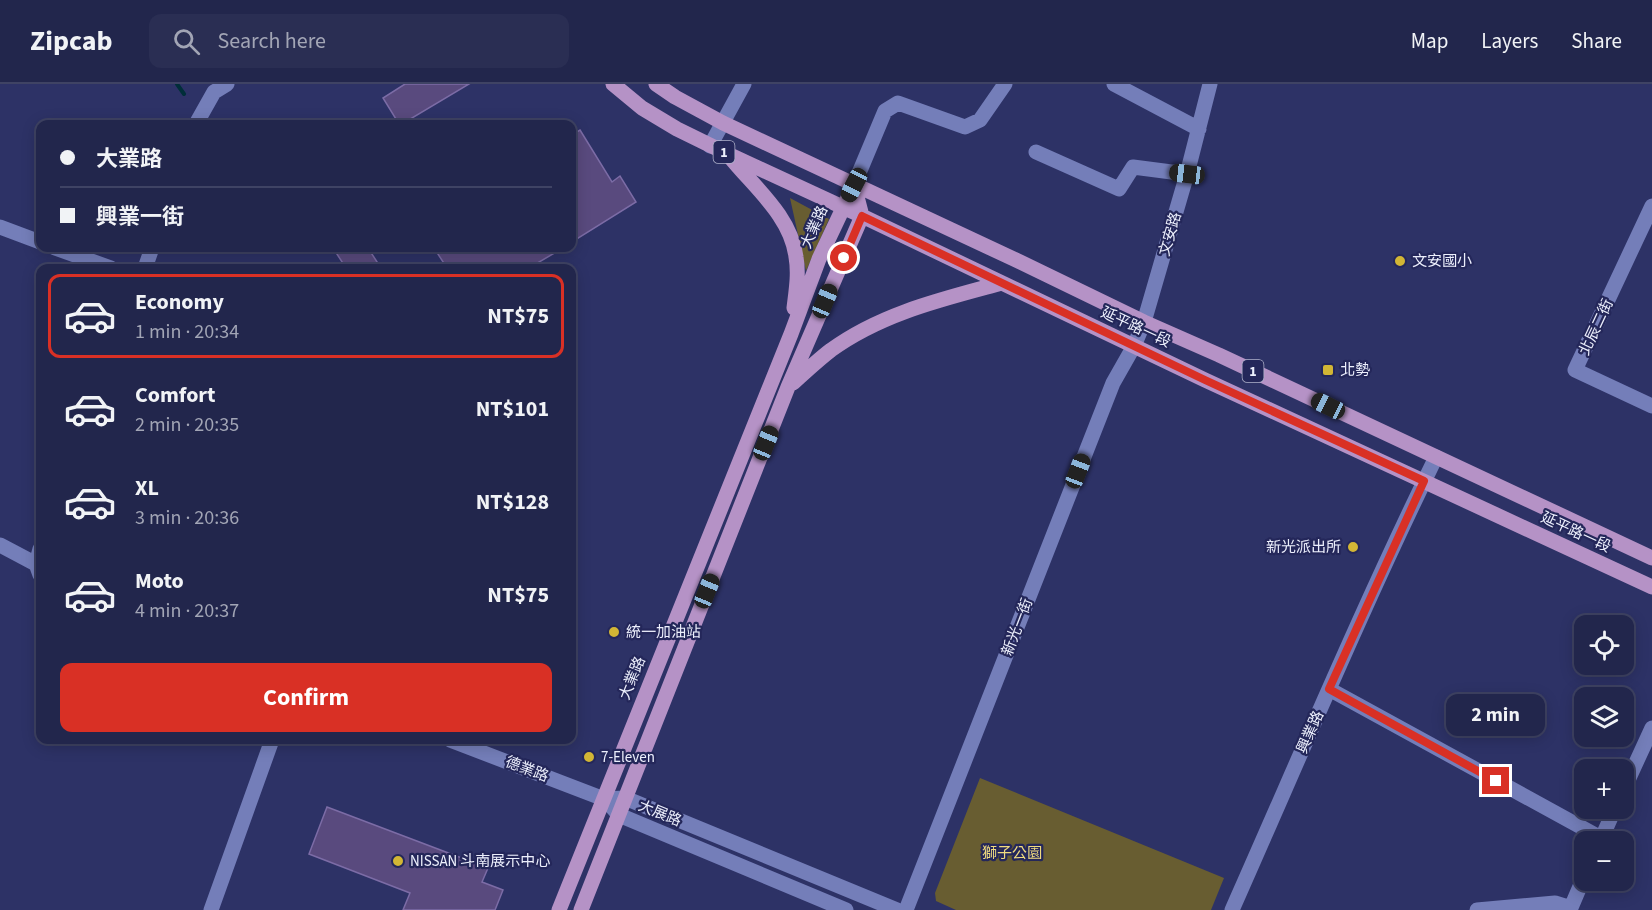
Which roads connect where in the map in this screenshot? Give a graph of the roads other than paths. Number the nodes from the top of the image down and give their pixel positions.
1 (227, 84) edge
2 (613, 84) edge
3 (656, 84) edge
4 (744, 84) edge
5 (1005, 84) edge
6 (1114, 84) edge
7 (1210, 84) edge
8 (198, 120) edge
9 (723, 123) junction
10 (1199, 129) junction
11 (710, 146) junction
12 (1036, 152) dead end
13 (728, 154) junction
14 (1187, 174) junction
15 (854, 185) junction
16 (842, 207) junction
17 (1652, 208) edge
18 (862, 216) junction
19 (0, 227) edge
20 (36, 240) edge
21 (66, 252) edge
22 (100, 264) edge
23 (1002, 282) junction
24 (1144, 322) junction
25 (791, 334) junction
26 (1134, 346) junction
27 (788, 387) junction
28 (1652, 406) edge
29 (1436, 457) junction
30 (735, 474) junction
31 (751, 480) junction
32 (1424, 481) junction
33 (0, 545) edge
34 (1652, 558) edge
35 (36, 568) edge
36 (1652, 586) edge
37 (654, 674) junction
38 (672, 680) junction
39 (1329, 689) junction
40 (1652, 728) edge
41 (271, 744) edge
42 (460, 744) edge
43 (1634, 767) edge
44 (625, 798) junction
45 (604, 799) junction
46 (619, 815) junction
47 (1584, 831) edge
48 (1578, 891) edge
49 (1571, 909) edge
50 (211, 910) edge
51 (560, 910) edge
52 (581, 910) edge
53 (846, 910) edge
54 (897, 910) edge
55 (906, 910) edge
56 (1232, 910) edge
57 (1477, 910) edge

1 - 8 street
2 - 11 main road, 延平路一段 / 1
3 - 9 main road, 延平路一段 / 1
4 - 9 street
5 - 15 street
6 - 10 street
7 - 10 street, 文安路
9 - 11 street
9 - 15 main road, 延平路一段 / 1
10 - 14 street, 文安路
11 - 13 main road, 延平路一段 / 1
12 - 14 street
13 - 16 main road, 延平路一段 / 1
13 - 25 main road
14 - 24 street, 文安路
15 - 16 main road, 大業路
15 - 18 main road
15 - 24 main road, 延平路一段 / 1
16 - 18 main road, 延平路一段 / 1
16 - 25 main road, 大業路
17 - 28 street, 北辰二街
18 - 23 main road, 延平路一段 / 1
18 - 27 main road
19 - 20 street
21 - 22 street
23 - 26 main road, 延平路一段 / 1
23 - 27 main road
24 - 26 street, 文安路
24 - 29 main road, 延平路一段 / 1
25 - 30 main road, 大業路
26 - 32 main road, 延平路一段 / 1
26 - 55 street, 新光一街
27 - 31 main road
29 - 32 street, 興業路
29 - 34 main road, 延平路一段 / 1
30 - 31 main road
30 - 37 main road, 大業路
31 - 38 main road
32 - 36 main road, 延平路一段 / 1
32 - 39 street, 興業路
33 - 35 street
37 - 38 main road
37 - 45 main road, 大業路
38 - 44 main road
39 - 47 street
39 - 56 street, 興業路
40 - 43 street
41 - 50 street
42 - 45 street, 德業路
44 - 45 street, 大展路
44 - 46 main road
44 - 54 street, 大展路
45 - 46 street, 大展路
45 - 51 main road, 大業路
46 - 52 main road
46 - 53 street, 大展路
48 - 49 street
49 - 57 street

